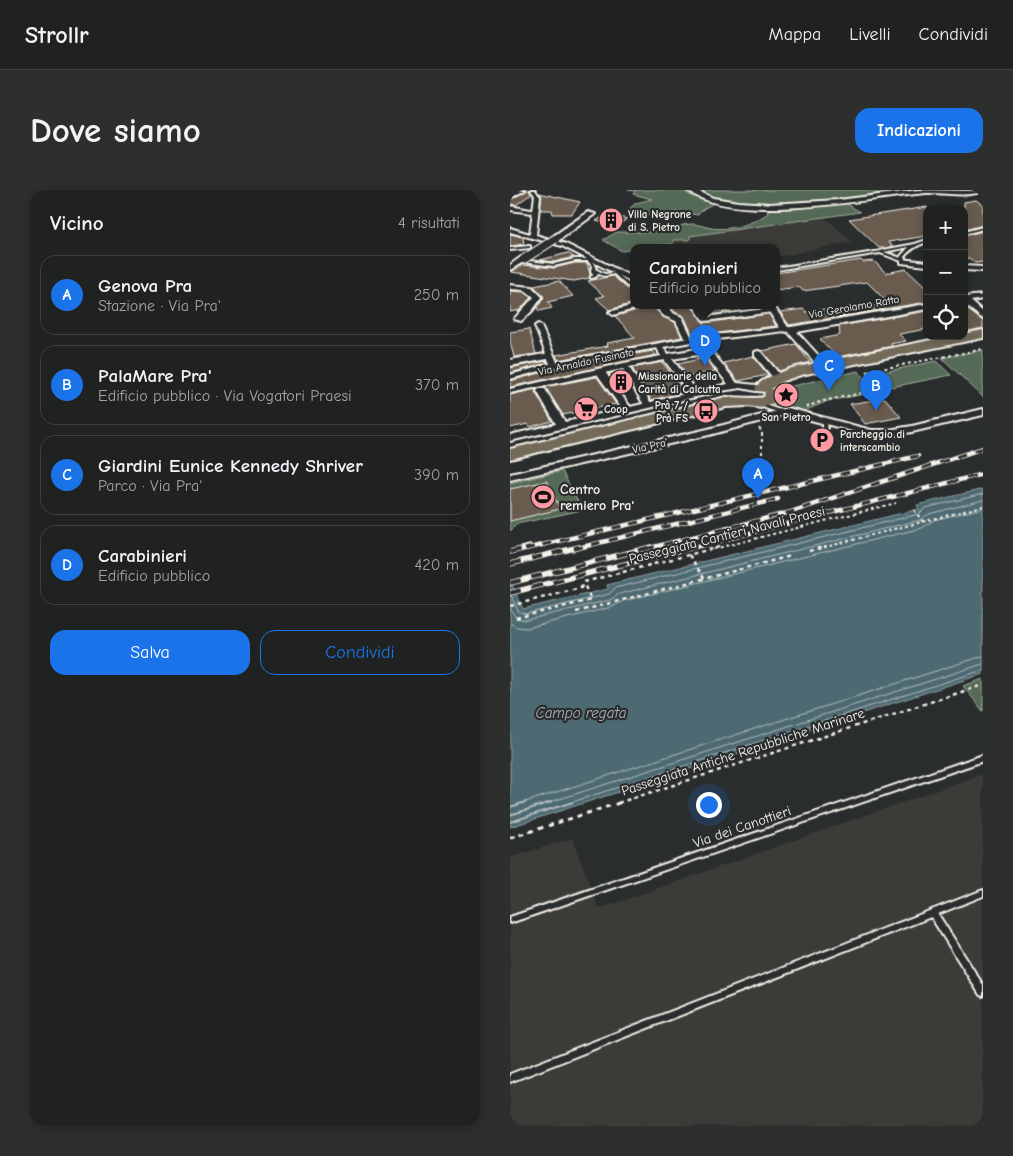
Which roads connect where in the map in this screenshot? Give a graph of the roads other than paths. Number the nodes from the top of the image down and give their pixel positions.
1 (520, 190) edge
2 (690, 190) edge
3 (980, 190) edge
4 (535, 193) edge
5 (510, 195) edge
6 (510, 208) edge
7 (534, 211) junction
8 (591, 214) dead end
9 (983, 228) edge
10 (510, 230) edge
11 (968, 232) edge
12 (533, 236) junction
13 (554, 240) junction
14 (923, 242) edge
15 (916, 245) junction
16 (529, 247) dead end
17 (510, 249) edge
18 (880, 252) junction
19 (522, 260) junction
20 (904, 261) junction
21 (923, 263) edge
22 (510, 268) edge
23 (780, 268) edge
24 (968, 268) edge
25 (594, 270) junction
26 (981, 270) edge
27 (592, 277) dead end
28 (629, 284) edge
29 (510, 287) edge
30 (983, 297) edge
31 (968, 299) edge
32 (968, 303) edge
33 (923, 307) edge
34 (630, 308) edge
35 (662, 309) edge
36 (667, 309) edge
37 (699, 309) edge
38 (772, 310) joint
39 (613, 312) dead end
40 (983, 316) edge
41 (674, 318) junction
42 (518, 319) dead end
43 (538, 326) dead end
44 (788, 330) junction
45 (983, 334) edge
46 (688, 339) junction
47 (983, 342) edge
48 (697, 352) junction
49 (665, 354) junction
50 (758, 354) dead end
51 (552, 361) junction
52 (570, 362) junction
53 (510, 363) edge
54 (624, 365) junction
55 (822, 366) junction
56 (600, 370) junction
57 (582, 374) junction
58 (510, 377) edge
59 (778, 378) junction
60 (510, 391) edge
61 (542, 391) dead end
62 (695, 394) junction
63 (756, 394) junction
64 (648, 405) junction
65 (628, 410) junction
66 (792, 412) junction
67 (983, 412) edge
68 (562, 426) junction
69 (510, 438) edge
70 (510, 448) edge
71 (510, 454) edge
72 (510, 477) edge
73 (983, 758) edge
74 (983, 893) edge
75 (933, 913) junction
76 (510, 920) edge
77 (983, 992) edge
78 (510, 1078) edge

1 - 5 street
2 - 3 street
4 - 7 street
6 - 7 street
7 - 12 street
8 - 13 street
9 - 11 lane
10 - 12 street
12 - 13 street
13 - 19 street, bridge
13 - 28 street
14 - 15 lane
15 - 18 lane
15 - 20 lane
16 - 17 lane
18 - 20 lane
18 - 23 lane
19 - 22 street
19 - 25 lane
20 - 21 street
24 - 26 street
25 - 27 lane
25 - 28 lane
29 - 42 street
30 - 31 street
32 - 40 street
33 - 44 street, Via Gerolamo Ratto
34 - 39 street
35 - 41 street
36 - 41 street
37 - 38 street
38 - 44 street
41 - 46 street
43 - 51 street
44 - 46 street
44 - 55 street
45 - 55 main road, Via Pra'
46 - 48 street
46 - 49 street
47 - 63 main road, Via Pra'
48 - 49 street
48 - 63 street
49 - 52 street
49 - 54 street, Via Arnaldo Fusinato
49 - 62 street
50 - 59 street
51 - 52 street
51 - 53 street
51 - 58 street
52 - 57 street
54 - 56 street, Via Arnaldo Fusinato
54 - 64 street
55 - 59 main road, Via Pra'
56 - 57 street, Via Arnaldo Fusinato
56 - 65 street
57 - 60 street, Via Arnaldo Fusinato
59 - 63 main road, Via Pra'
61 - 68 street
62 - 63 street, Via Pra'
62 - 64 street, Via Pra'
63 - 66 lane
63 - 66 lane
63 - 70 main road, Via Pra'
63 - 71 main road, Via Pra'
64 - 65 street, Via Pra'
65 - 68 street, Via Pra'
66 - 67 street
66 - 72 street, Via Pra'
68 - 69 street, Via Pra'
73 - 76 lane, Via dei Canottieri
74 - 75 lane
75 - 77 lane
75 - 78 lane

